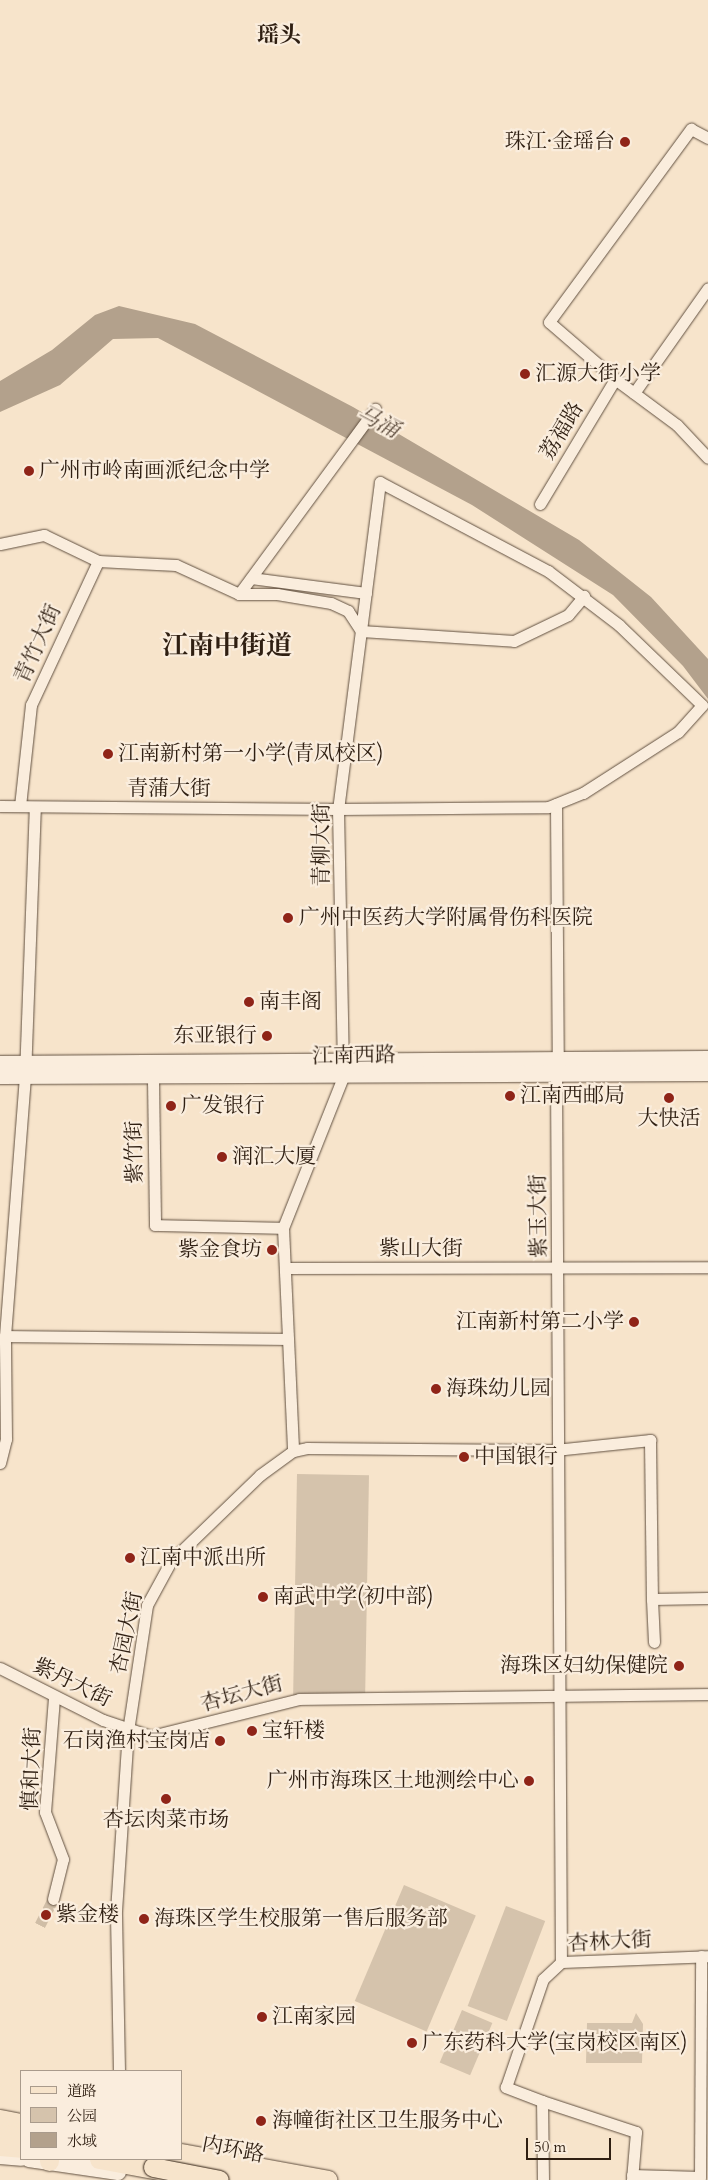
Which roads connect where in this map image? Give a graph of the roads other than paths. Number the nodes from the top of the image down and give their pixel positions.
1 (708, 138) edge
2 (708, 288) edge
3 (615, 379) junction
4 (634, 393) junction
5 (375, 409) dead end
6 (708, 458) edge
7 (540, 504) dead end
8 (0, 544) edge
9 (98, 561) junction
10 (251, 578) junction
11 (366, 593) junction
12 (239, 594) junction
13 (584, 596) junction
14 (361, 631) junction
15 (556, 804) junction
16 (0, 806) edge
17 (20, 806) junction
18 (36, 806) junction
19 (338, 809) junction
20 (708, 1058) edge
21 (0, 1064) edge
22 (557, 1067) junction
23 (344, 1069) junction
24 (25, 1070) junction
25 (708, 1073) edge
26 (0, 1076) edge
27 (153, 1078) junction
28 (283, 1228) junction
29 (708, 1267) edge
30 (285, 1268) junction
31 (556, 1268) junction
32 (6, 1336) junction
33 (285, 1339) junction
34 (555, 1450) junction
35 (293, 1451) junction
36 (0, 1464) edge
37 (708, 1598) edge
38 (652, 1599) junction
39 (654, 1642) dead end
40 (0, 1668) edge
41 (563, 1694) junction
42 (708, 1694) edge
43 (54, 1697) junction
44 (128, 1730) junction
45 (53, 1899) tunnel mouth
46 (704, 1956) edge
47 (561, 1962) junction
48 (120, 2070) edge
49 (542, 2101) junction
50 (0, 2111) edge
51 (20, 2114) edge
52 (0, 2120) edge
53 (20, 2123) edge
54 (0, 2129) edge
55 (20, 2131) edge
56 (0, 2134) edge
57 (20, 2137) edge
58 (0, 2147) edge
59 (20, 2149) edge
60 (182, 2150) edge
61 (182, 2154) edge
62 (0, 2156) edge
63 (20, 2158) edge
64 (49, 2160) edge
65 (105, 2160) edge
66 (111, 2160) edge
67 (174, 2160) edge
68 (159, 2169) edge
69 (209, 2174) edge
70 (632, 2177) edge
71 (271, 2180) edge
72 (328, 2180) edge
73 (543, 2180) edge

1 - 3 street
2 - 4 street
3 - 4 street
3 - 7 street, 荔福路
4 - 6 street
5 - 10 street
8 - 9 street
9 - 12 street
9 - 17 street, 青竹大街
10 - 11 street
10 - 12 street
11 - 13 street, 青柳大街
11 - 14 street, 青柳大街
12 - 14 street
13 - 14 street
13 - 15 street, 青蒲大街
14 - 19 street, 青柳大街
15 - 19 street, 青蒲大街
15 - 22 street, 紫玉大街
16 - 17 street, 青蒲大街
17 - 18 street, 青蒲大街
18 - 19 street, 青蒲大街
18 - 24 street
19 - 23 street, 青柳大街
20 - 22 main road
21 - 24 main road
22 - 23 main road
22 - 25 main road
22 - 31 street, 紫玉大街
23 - 24 main road
23 - 27 main road, 江南西路
23 - 28 street
24 - 26 main road, 江南西路
24 - 27 main road, 江南西路
24 - 32 street
27 - 28 street, 紫竹街
28 - 30 street
29 - 31 street, 紫玉大街
30 - 31 street, 紫山大街
30 - 33 street
31 - 34 street
32 - 33 street
32 - 36 street
33 - 35 street
34 - 35 street
34 - 38 street
34 - 41 street
35 - 44 street, 杏园大街
37 - 38 street
38 - 39 street
40 - 43 street, 紫丹大街
41 - 42 street, 杏坛大街
41 - 44 street, 杏坛大街
41 - 47 street
43 - 44 street, 紫丹大街
43 - 45 street, 慎和大街
44 - 48 street
46 - 47 street, 杏林大街
46 - 70 street
47 - 49 street, 杏林大街
49 - 70 street
49 - 73 street
50 - 51 main road
52 - 53 main road
54 - 55 main road
56 - 57 main road
58 - 59 main road
60 - 69 main road
61 - 69 main road
62 - 63 main road
64 - 68 main road
65 - 68 main road, 内环路
66 - 69 main road
67 - 69 main road
68 - 69 main road, 内环路, bridge
69 - 71 main road, 内环路
69 - 72 main road

